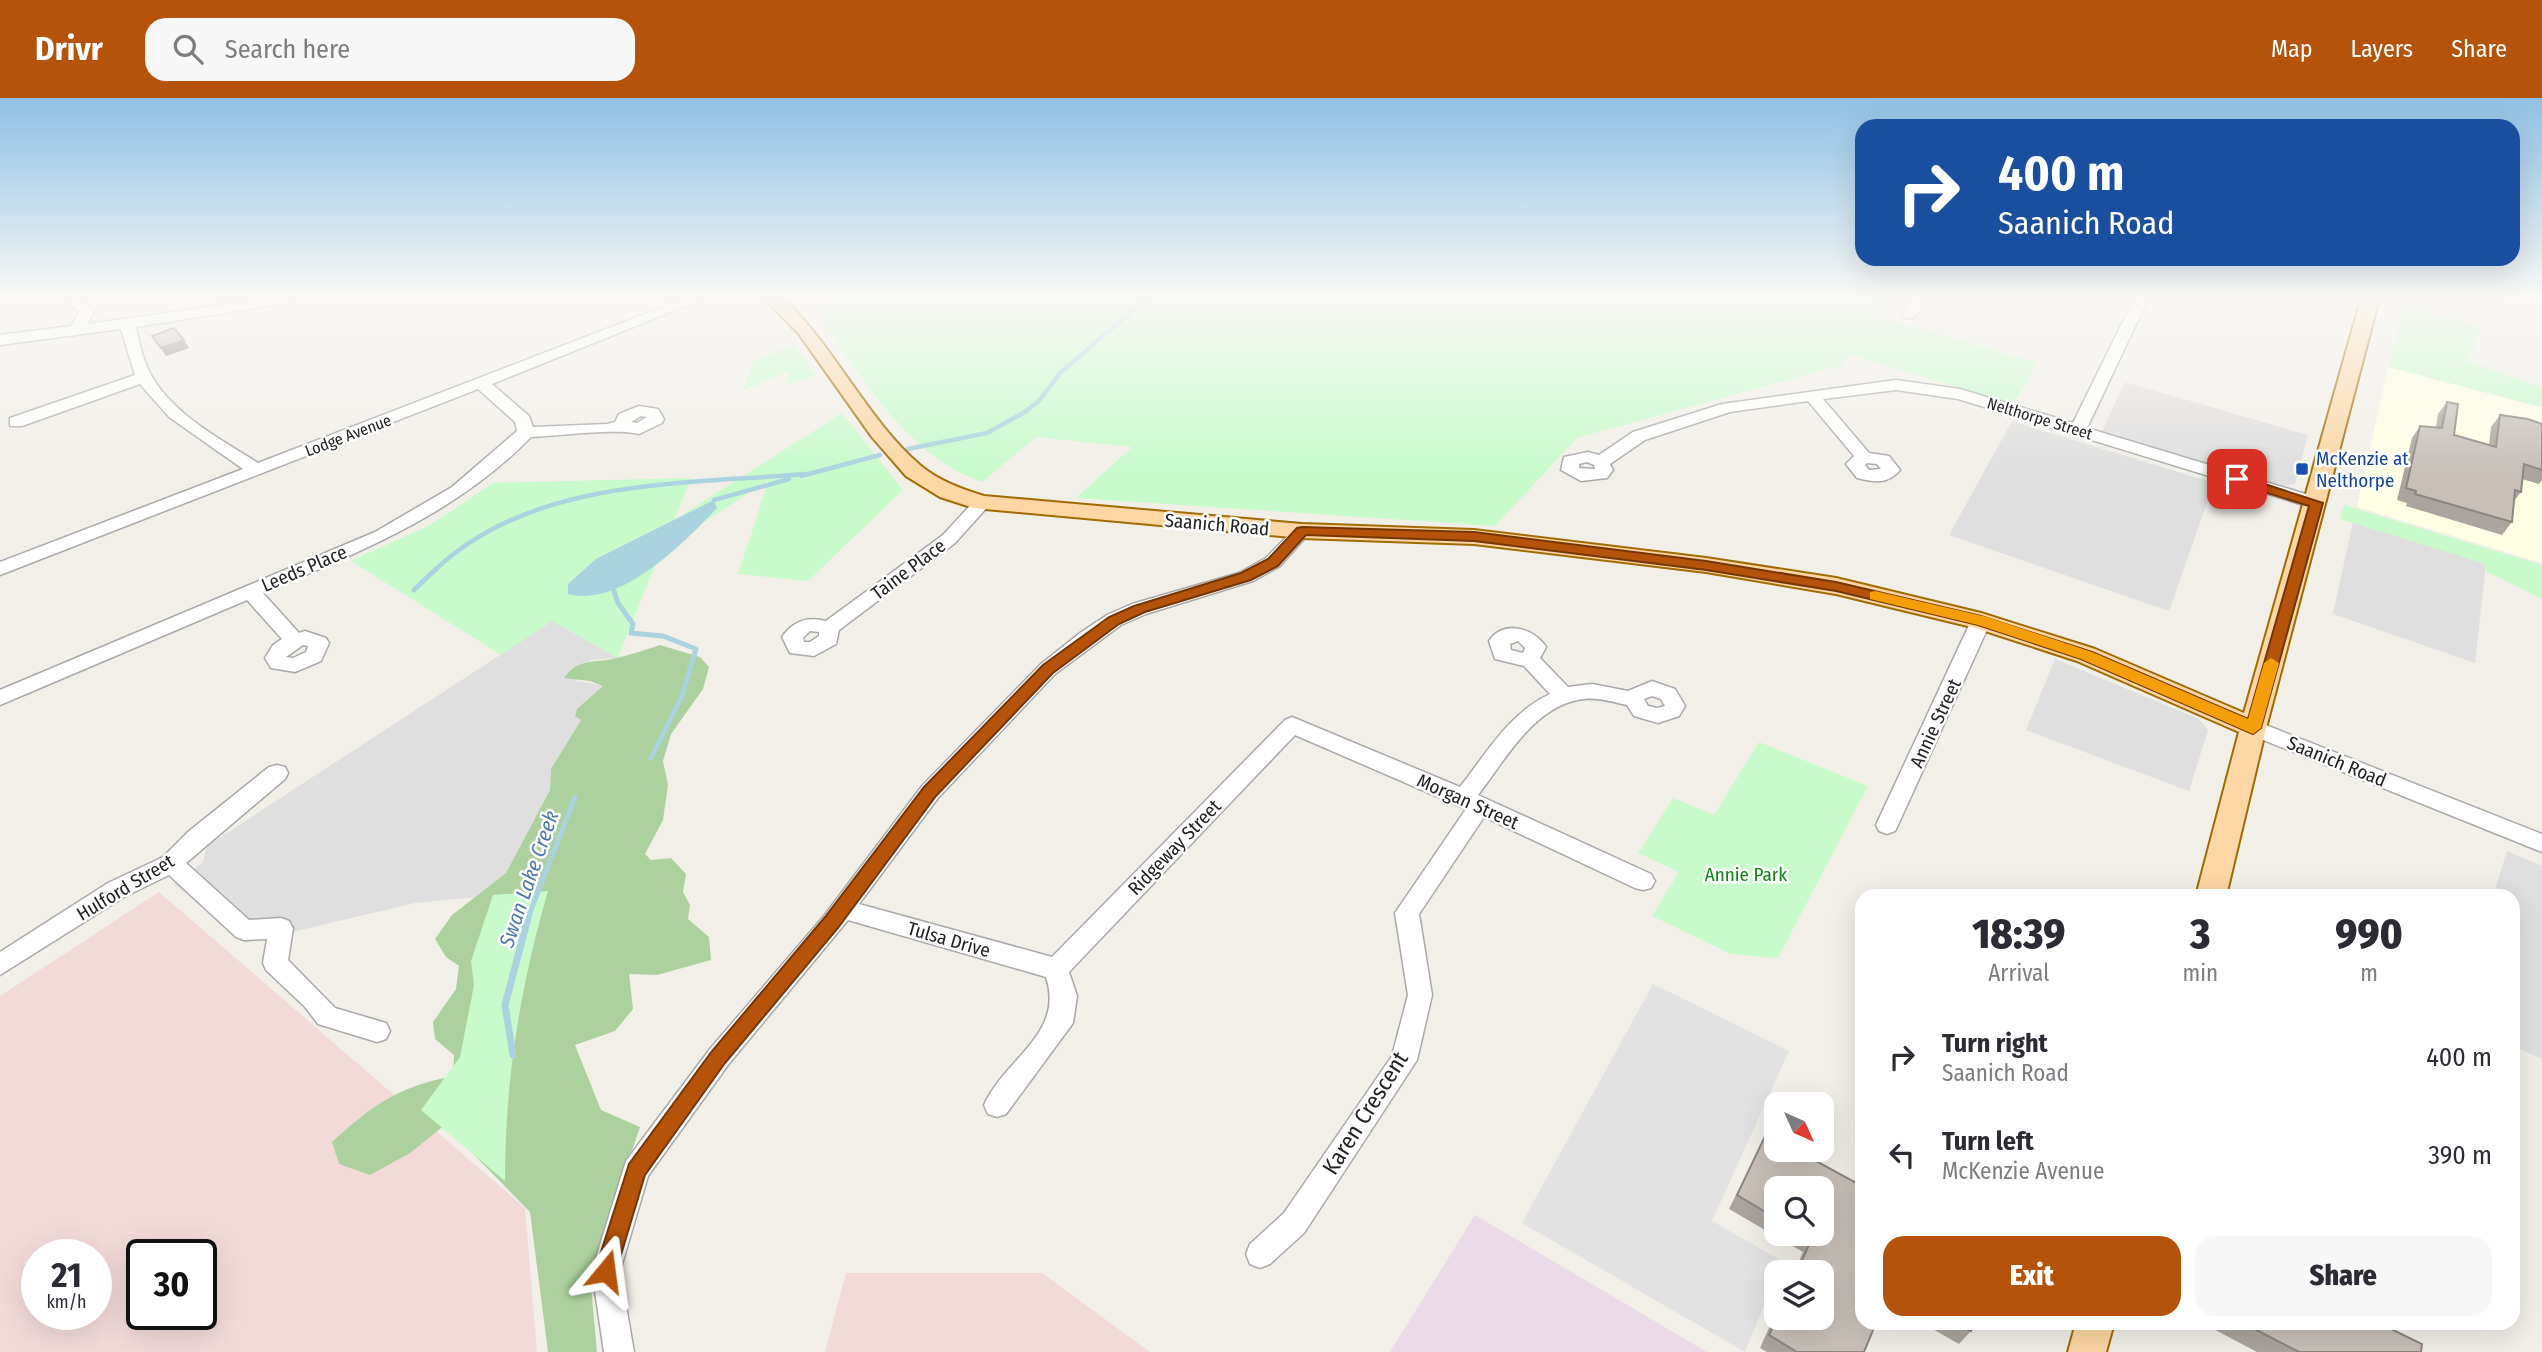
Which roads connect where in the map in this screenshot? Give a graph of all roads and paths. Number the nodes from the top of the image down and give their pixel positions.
1 (138, 358) edge
2 (546, 358) edge
3 (826, 358) edge
4 (2112, 358) edge
5 (2355, 358) edge
6 (144, 377) junction
7 (481, 383) junction
8 (1811, 395) junction
9 (16, 422) dead end
10 (622, 425) dead end
11 (2077, 429) junction
12 (526, 432) junction
13 (1864, 457) dead end
14 (1601, 463) dead end
15 (257, 470) junction
16 (982, 503) junction
17 (2316, 503) junction
18 (1302, 531) junction
19 (0, 569) edge
20 (250, 591) junction
21 (1981, 621) junction
22 (829, 628) dead end
23 (295, 640) dead end
24 (1529, 659) dead end
25 (1564, 696) junction
26 (0, 698) edge
27 (1634, 699) dead end
28 (1292, 725) joint
29 (2253, 728) junction
30 (277, 773) dead end
31 (1472, 802) junction
32 (1886, 825) dead end
33 (2542, 843) edge
34 (171, 863) junction
35 (1643, 881) dead end
36 (2213, 889) edge
37 (842, 909) junction
38 (0, 965) edge
39 (1056, 969) junction
40 (377, 1031) dead end
41 (998, 1105) dead end
42 (1260, 1254) dead end
43 (2093, 1330) edge
44 (619, 1352) edge
45 (2087, 1352) edge

1 - 6 street
2 - 7 street, Lodge Avenue
3 - 16 main road, Saanich Road
4 - 11 street
5 - 17 main road
6 - 9 street
6 - 15 street
7 - 12 street
7 - 15 street, Lodge Avenue
8 - 11 street, Nelthorpe Street
8 - 13 street
8 - 14 street, Nelthorpe Street
10 - 12 street
11 - 17 street, Nelthorpe Street
12 - 20 street, Leeds Place
15 - 19 street, Lodge Avenue
16 - 18 main road, Saanich Road
16 - 22 street, Taine Place
17 - 29 main road
18 - 21 main road, Saanich Road
18 - 37 street
20 - 23 street
20 - 26 street, Leeds Place
21 - 29 main road, Saanich Road
21 - 32 street, Annie Street
24 - 25 street
25 - 27 street
25 - 31 street, Karen Crescent
28 - 31 street, Morgan Street
28 - 39 street, Ridgeway Street
29 - 33 street, Saanich Road
29 - 36 main road
30 - 34 street, Hulford Street
31 - 35 street, Morgan Street
31 - 42 street, Karen Crescent
34 - 38 street, Hulford Street
34 - 40 street
37 - 39 street, Tulsa Drive
37 - 44 street
39 - 41 street
43 - 45 main road

